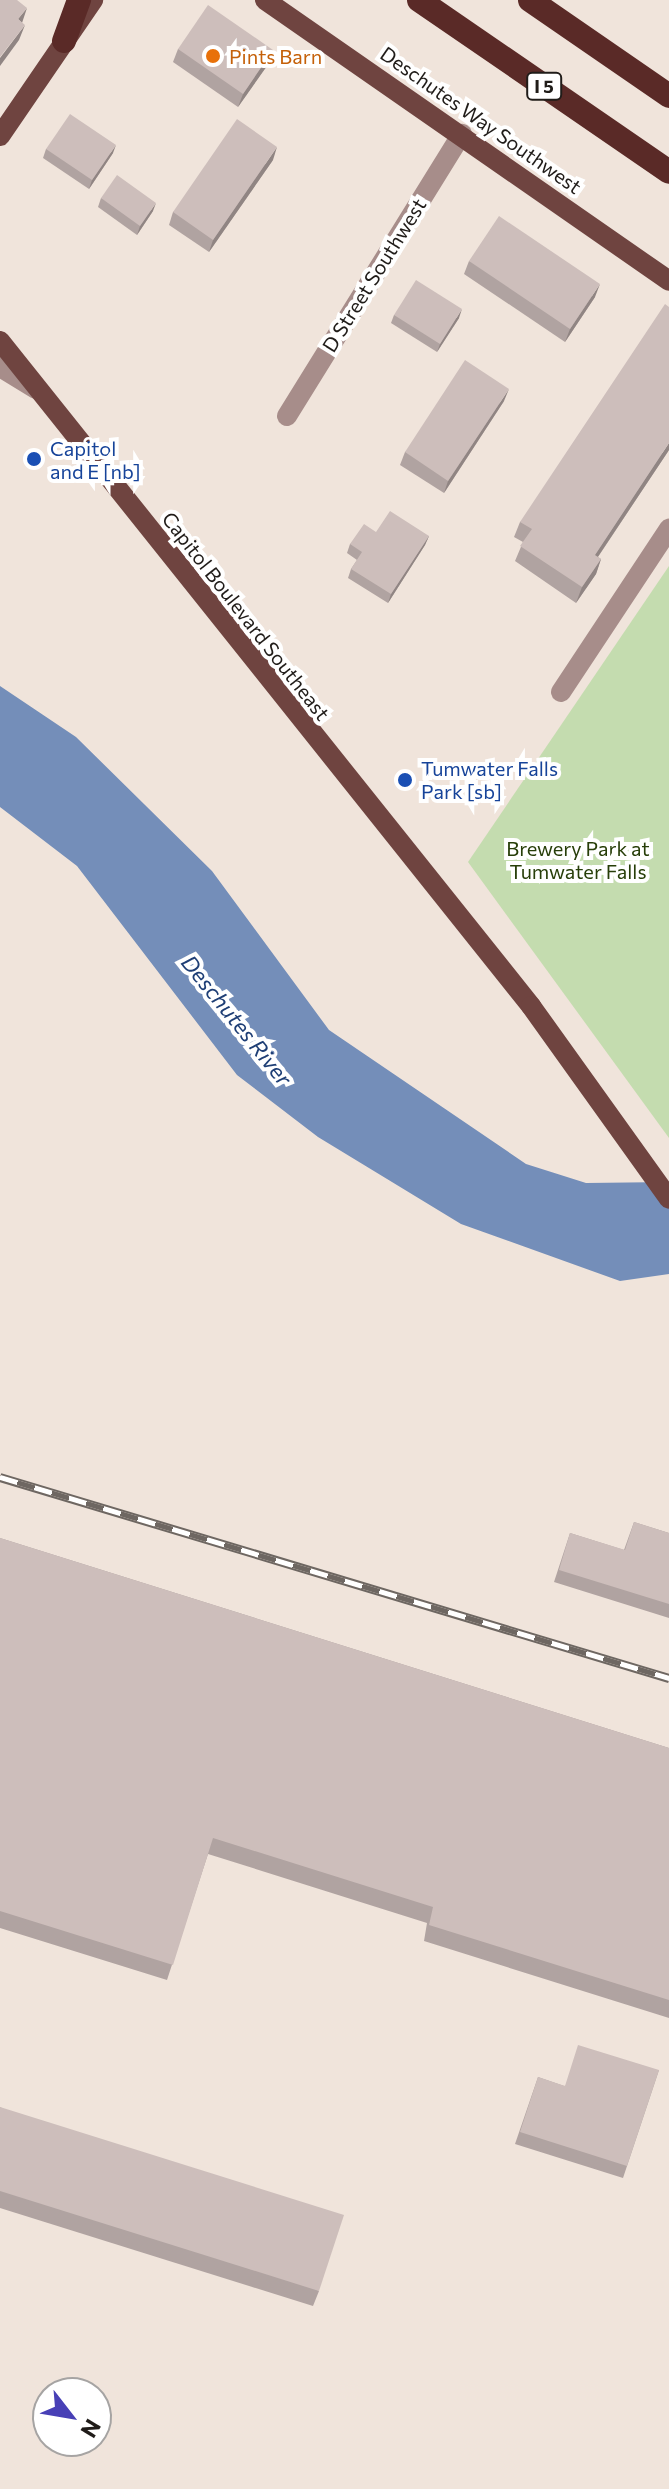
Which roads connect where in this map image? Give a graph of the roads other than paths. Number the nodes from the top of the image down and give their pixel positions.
1 (79, 0) edge
2 (93, 0) edge
3 (265, 0) edge
4 (419, 0) edge
5 (530, 0) edge
6 (64, 41) junction
7 (34, 86) junction
8 (669, 96) edge
9 (0, 116) edge
10 (462, 134) junction
11 (0, 136) edge
12 (669, 172) edge
13 (669, 281) edge
14 (0, 341) edge
15 (0, 367) edge
16 (36, 389) junction
17 (287, 416) dead end
18 (669, 529) edge
19 (561, 692) dead end
20 (669, 1199) edge

1 - 6 highway
2 - 6 main road
3 - 10 main road, Deschutes Way Southwest
4 - 12 highway, I 5
5 - 8 highway
6 - 7 main road
7 - 9 main road
7 - 11 main road
10 - 13 main road, Deschutes Way Southwest
10 - 17 street, D Street Southwest
14 - 16 main road, Capitol Boulevard Southeast
15 - 16 street
16 - 20 main road, Capitol Boulevard Southeast
18 - 19 street

